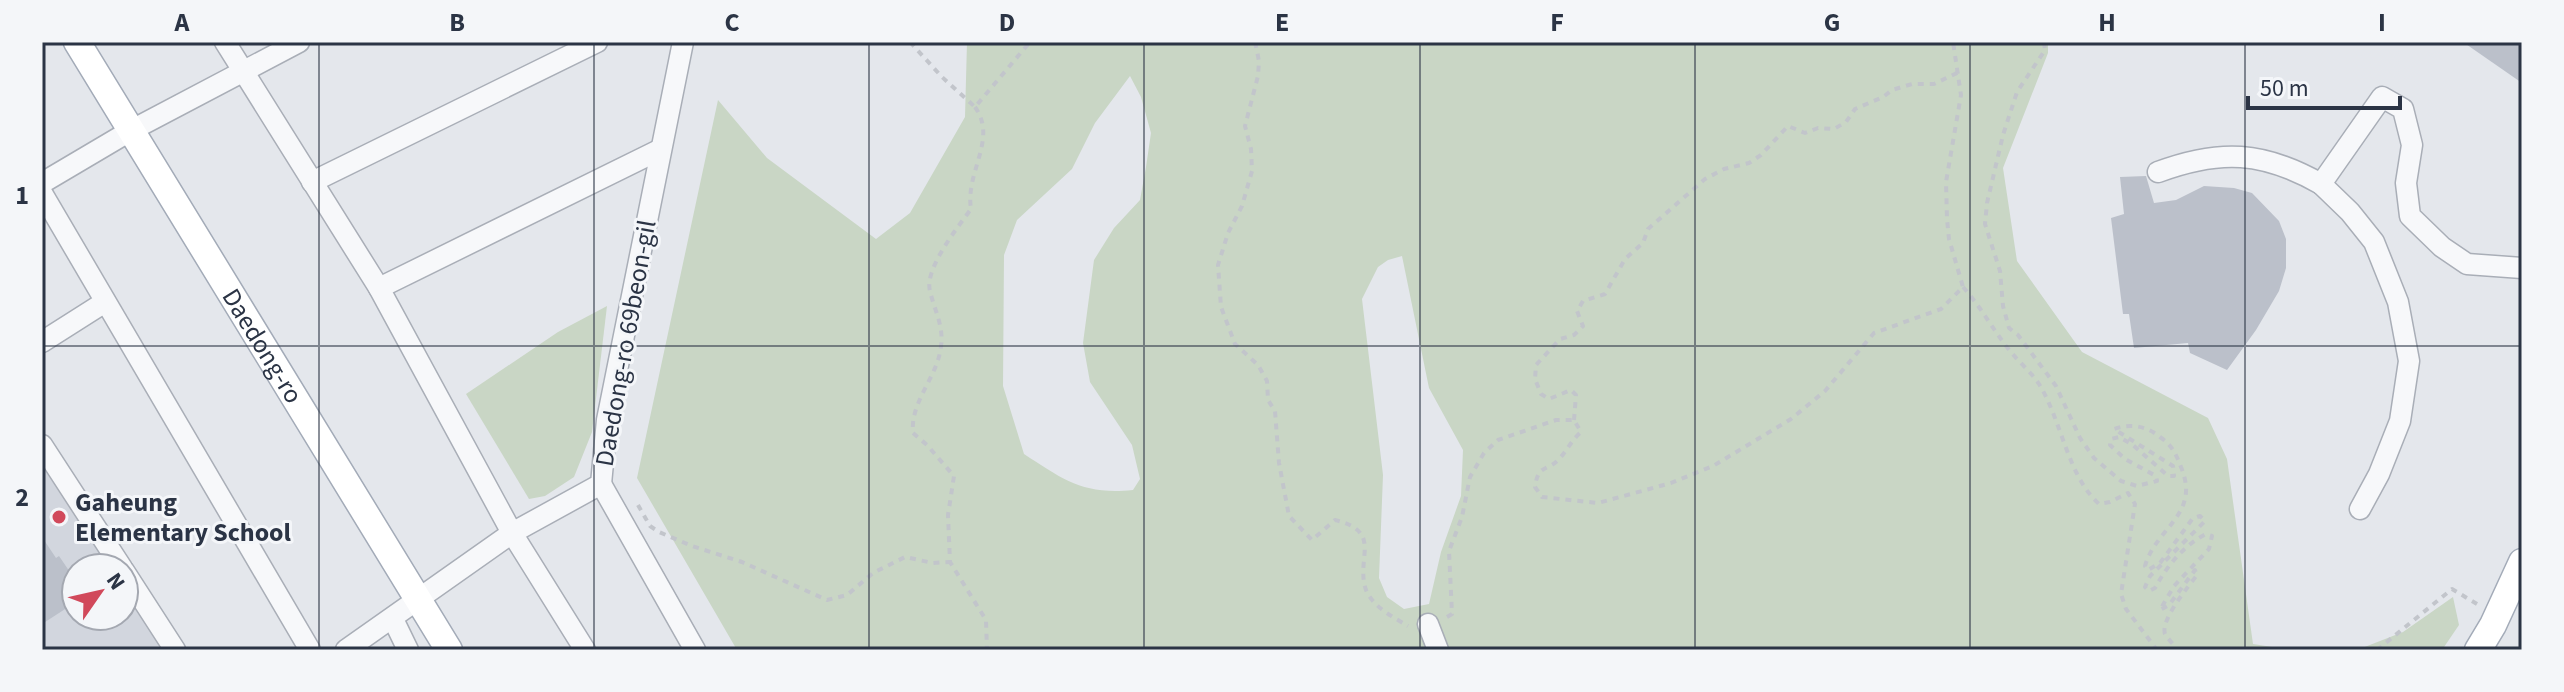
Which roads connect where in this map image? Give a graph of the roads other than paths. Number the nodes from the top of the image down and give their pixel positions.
1 (77, 42) edge
2 (225, 42) edge
3 (299, 42) edge
4 (597, 42) edge
5 (683, 42) edge
6 (242, 71) junction
7 (130, 131) junction
8 (659, 150) junction
9 (2158, 172) dead end
10 (312, 182) junction
11 (42, 183) edge
12 (2321, 184) junction
13 (42, 193) edge
14 (2522, 268) edge
15 (379, 288) junction
16 (105, 302) junction
17 (42, 342) edge
18 (42, 445) edge
19 (604, 489) junction
20 (2360, 509) dead end
21 (512, 533) junction
22 (111, 552) edge
23 (2522, 562) edge
24 (140, 596) edge
25 (419, 599) junction
26 (393, 619) junction
27 (1428, 624) road end
28 (175, 650) edge
29 (310, 650) edge
30 (346, 650) edge
31 (408, 650) edge
32 (449, 650) edge
33 (585, 650) edge
34 (695, 650) edge
35 (1438, 650) edge
36 (2478, 650) edge

1 - 7 main road, Daedong-ro
2 - 6 street
3 - 6 street
4 - 10 street
5 - 8 street, Daedong-ro 69beon-gil
6 - 7 street
6 - 10 street
7 - 11 street
7 - 25 main road, Daedong-ro
8 - 15 street
8 - 19 street, Daedong-ro 69beon-gil
9 - 12 street
10 - 15 street
12 - 14 street
12 - 20 street
13 - 16 street
15 - 21 street
16 - 17 street
16 - 29 street
18 - 22 street
19 - 21 street, Daedong-ro 69beon-gil
19 - 34 street
21 - 25 street, Daedong-ro 69beon-gil
21 - 33 street
23 - 36 main road
24 - 28 street
25 - 26 street, Daedong-ro 69beon-gil
25 - 32 main road, Daedong-ro
26 - 30 street, Daedong-ro 69beon-gil
26 - 31 street
27 - 35 street

